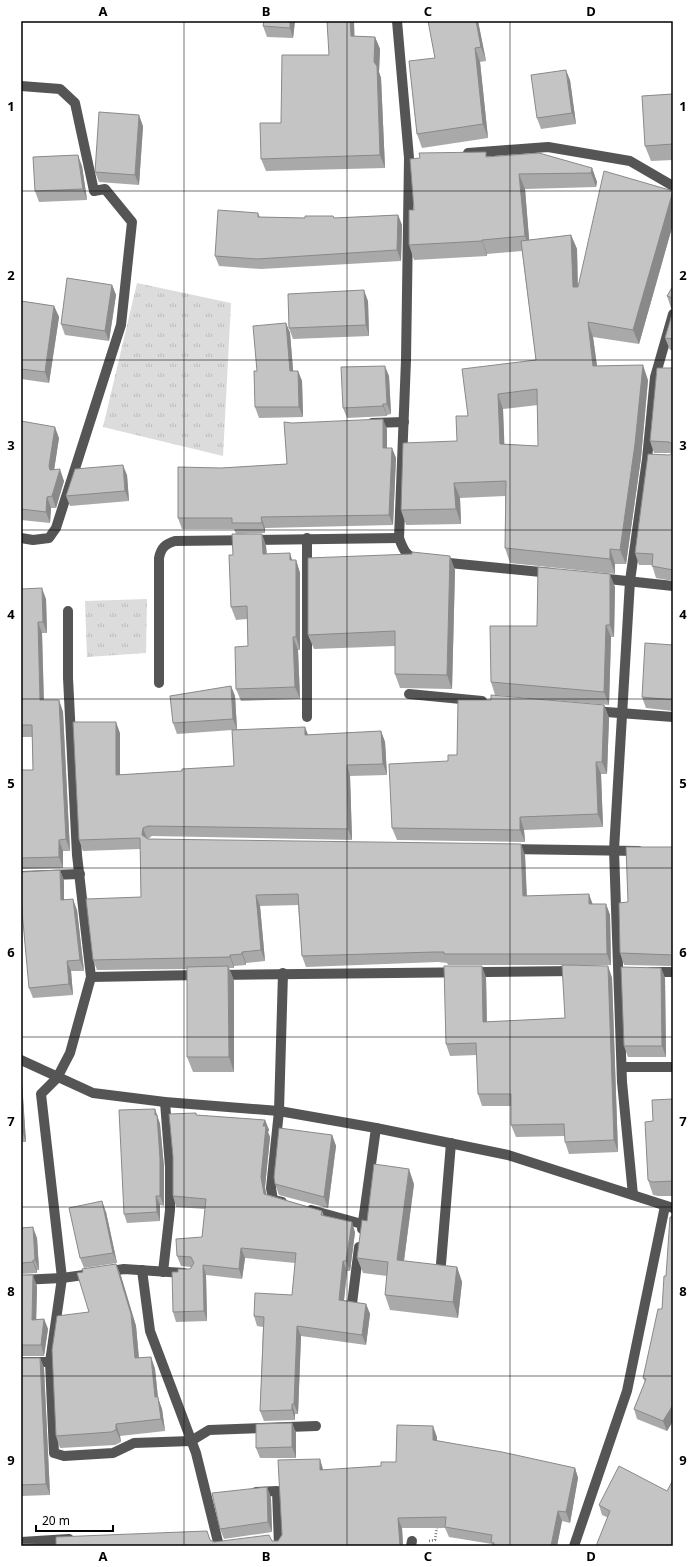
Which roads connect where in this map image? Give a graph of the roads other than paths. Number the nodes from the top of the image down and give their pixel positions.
1 (396, 21) edge
2 (21, 86) edge
3 (455, 154) edge
4 (673, 186) edge
5 (672, 321) edge
6 (404, 422) junction
7 (365, 424) edge
8 (647, 459) junction
9 (660, 460) edge
10 (21, 538) edge
11 (306, 538) junction
12 (399, 538) junction
13 (560, 574) edge
14 (591, 577) edge
15 (630, 581) junction
16 (673, 586) edge
17 (68, 611) dead end
18 (159, 683) dead end
19 (409, 694) dead end
20 (496, 702) edge
21 (583, 710) edge
22 (622, 714) junction
23 (307, 717) dead end
24 (673, 717) edge
25 (500, 848) edge
26 (614, 850) junction
27 (651, 851) edge
28 (80, 874) junction
29 (21, 876) edge
30 (588, 971) edge
31 (604, 971) edge
32 (624, 972) junction
33 (643, 972) edge
34 (673, 972) edge
35 (283, 974) junction
36 (91, 977) junction
37 (21, 1060) edge
38 (673, 1067) edge
39 (622, 1068) junction
40 (57, 1078) junction
41 (165, 1102) junction
42 (279, 1111) junction
43 (376, 1128) junction
44 (451, 1143) junction
45 (633, 1195) junction
46 (669, 1207) edge
47 (362, 1224) junction
48 (441, 1264) edge
49 (142, 1270) junction
50 (164, 1272) junction
51 (191, 1273) edge
52 (62, 1278) junction
53 (21, 1280) edge
54 (352, 1304) edge
55 (21, 1362) edge
56 (50, 1362) junction
57 (316, 1426) dead end
58 (191, 1441) junction
59 (246, 1492) edge
60 (81, 1539) edge
61 (277, 1541) edge
62 (24, 1543) edge
63 (223, 1546) edge
64 (574, 1546) edge

1 - 6 street
2 - 10 street
3 - 4 street
5 - 8 street
6 - 7 street
6 - 12 street
8 - 9 street
8 - 15 street
11 - 12 street
11 - 18 street
11 - 23 street
12 - 13 street
14 - 15 street
15 - 16 street
15 - 22 street
17 - 28 street
19 - 20 street
21 - 22 street
22 - 24 street
22 - 26 street
25 - 26 street
26 - 27 street
26 - 32 street
28 - 29 street
28 - 36 street
30 - 35 street
31 - 32 street
32 - 39 street
33 - 34 street
35 - 36 street
35 - 42 street
36 - 40 street
37 - 40 street
38 - 39 street
39 - 45 street
40 - 41 street
40 - 52 street
41 - 42 street
41 - 50 street
42 - 43 street
42 - 47 street
43 - 44 street
43 - 47 street
44 - 45 street
44 - 48 street
45 - 46 street
46 - 64 street
47 - 54 street
49 - 50 street
49 - 52 street
49 - 58 street
50 - 51 street
52 - 53 street
52 - 56 street
55 - 56 street
56 - 58 street
57 - 58 street
58 - 63 street
59 - 61 street
60 - 62 street

